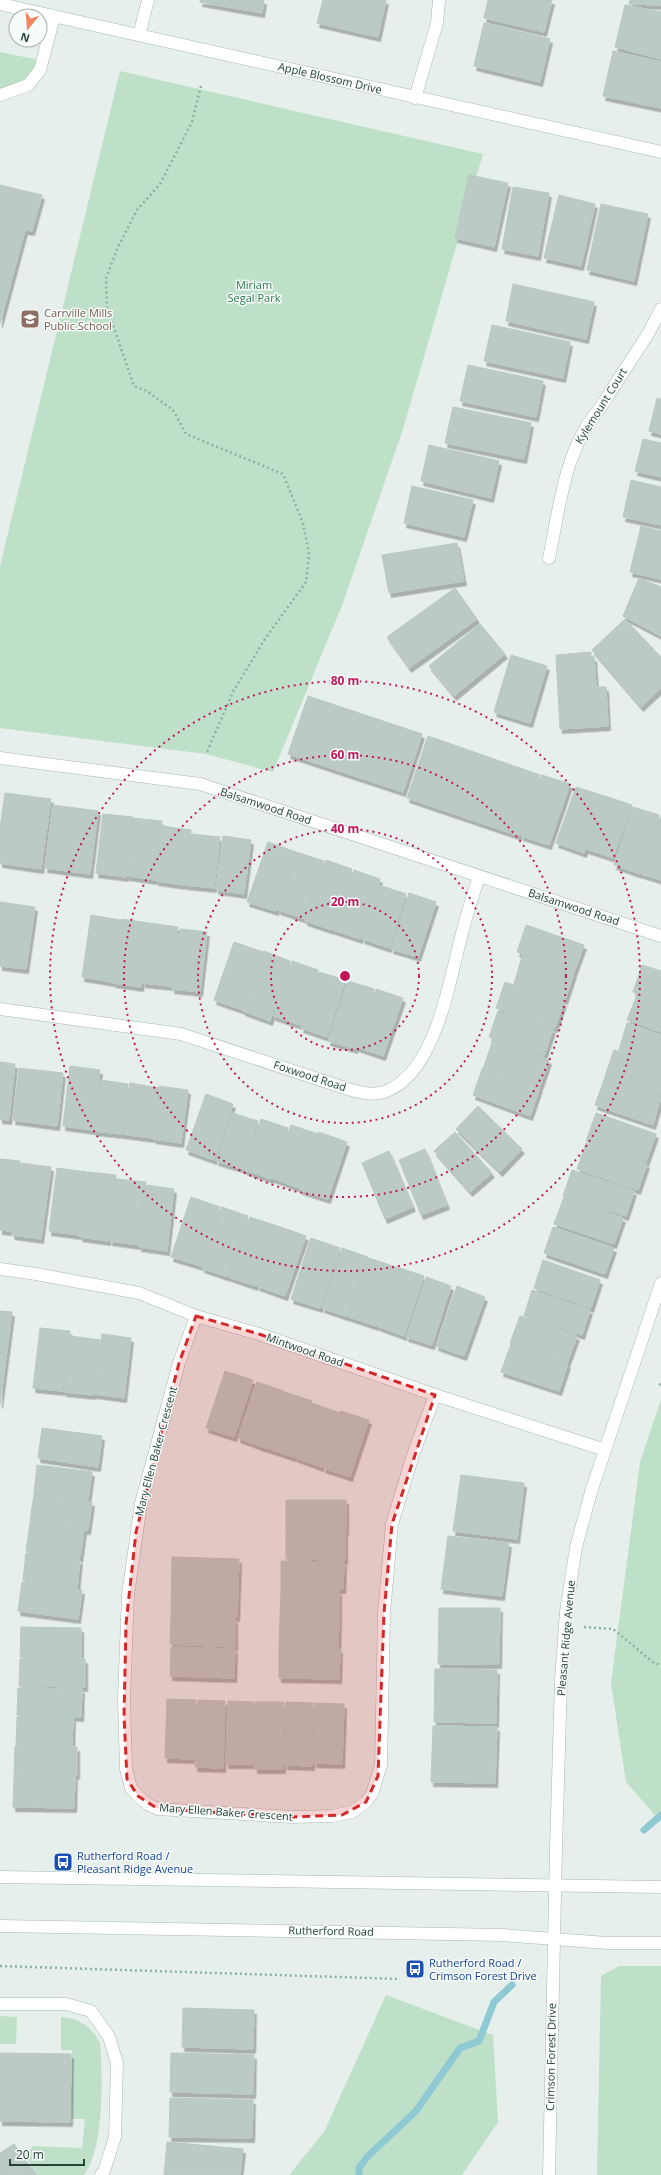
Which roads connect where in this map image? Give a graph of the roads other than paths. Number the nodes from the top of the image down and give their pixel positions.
1 (148, 0) edge
2 (439, 0) edge
3 (0, 4) edge
4 (54, 17) junction
5 (139, 35) junction
6 (0, 95) edge
7 (415, 98) junction
8 (661, 152) edge
9 (661, 309) edge
10 (549, 558) dead end
11 (0, 758) edge
12 (479, 876) junction
13 (661, 936) edge
14 (0, 1009) edge
15 (0, 1269) edge
16 (661, 1283) edge
17 (196, 1316) junction
18 (435, 1395) junction
19 (605, 1450) junction
20 (0, 1877) edge
21 (555, 1886) junction
22 (661, 1887) edge
23 (0, 1926) edge
24 (555, 1938) junction
25 (661, 1943) edge
26 (0, 2004) edge
27 (101, 2175) edge
28 (549, 2175) edge

1 - 5 street
2 - 7 street
3 - 4 street, Apple Blossom Drive
4 - 5 street, Apple Blossom Drive
4 - 6 street
5 - 7 street, Apple Blossom Drive
7 - 8 street, Apple Blossom Drive
9 - 10 street, Kylemount Court
11 - 12 street, Balsamwood Road
12 - 13 street, Balsamwood Road
12 - 14 street, Foxwood Road
15 - 17 street, Mintwood Road
16 - 19 street, Pleasant Ridge Avenue
17 - 18 street, Mintwood Road
17 - 18 street, Mary Ellen Baker Crescent
18 - 19 street, Mintwood Road
19 - 21 street, Pleasant Ridge Avenue
20 - 21 street
21 - 22 street
21 - 24 street, Pleasant Ridge Avenue
23 - 24 street, Rutherford Road
24 - 25 street, Rutherford Road
24 - 28 street, Crimson Forest Drive
26 - 27 street

